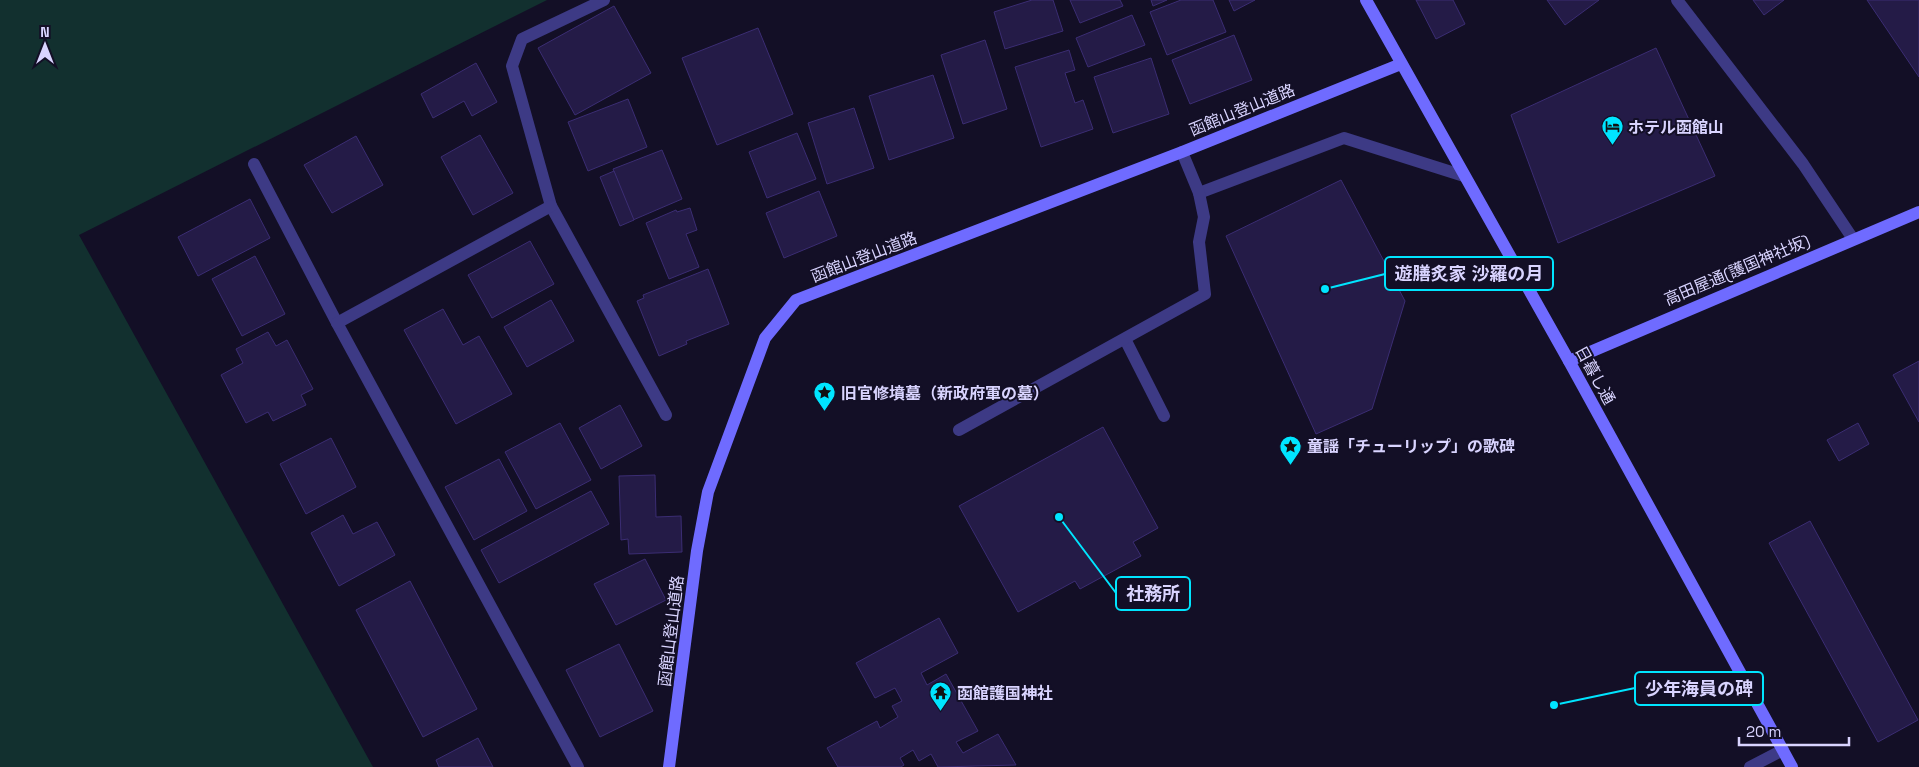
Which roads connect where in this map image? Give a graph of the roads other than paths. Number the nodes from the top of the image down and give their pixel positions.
1 (604, 0) edge
2 (1366, 0) edge
3 (1677, 0) edge
4 (1401, 64) junction
5 (1182, 152) junction
6 (254, 164) dead end
7 (1464, 176) junction
8 (1199, 193) junction
9 (551, 206) junction
10 (1919, 212) edge
11 (1853, 238) junction
12 (337, 324) junction
13 (1125, 339) junction
14 (1569, 361) junction
15 (666, 414) dead end
16 (1164, 416) dead end
17 (959, 430) dead end
18 (1782, 750) junction
19 (578, 767) edge
20 (669, 767) edge
21 (1750, 767) edge
22 (1792, 767) edge

1 - 9 street
2 - 4 main road, 日暮し通
3 - 11 street
4 - 5 main road, 函館山登山道路
4 - 7 main road, 日暮し通
5 - 8 street
5 - 20 main road, 函館山登山道路
6 - 12 street
7 - 8 street
7 - 14 main road, 日暮し通
8 - 13 street
9 - 12 street
9 - 15 street
10 - 11 main road, 高田屋通(護国神社坂)
11 - 14 main road, 高田屋通(護国神社坂)
12 - 19 street
13 - 16 street
13 - 17 street
14 - 18 main road, 日暮し通
18 - 21 street
18 - 22 main road, 日暮し通

